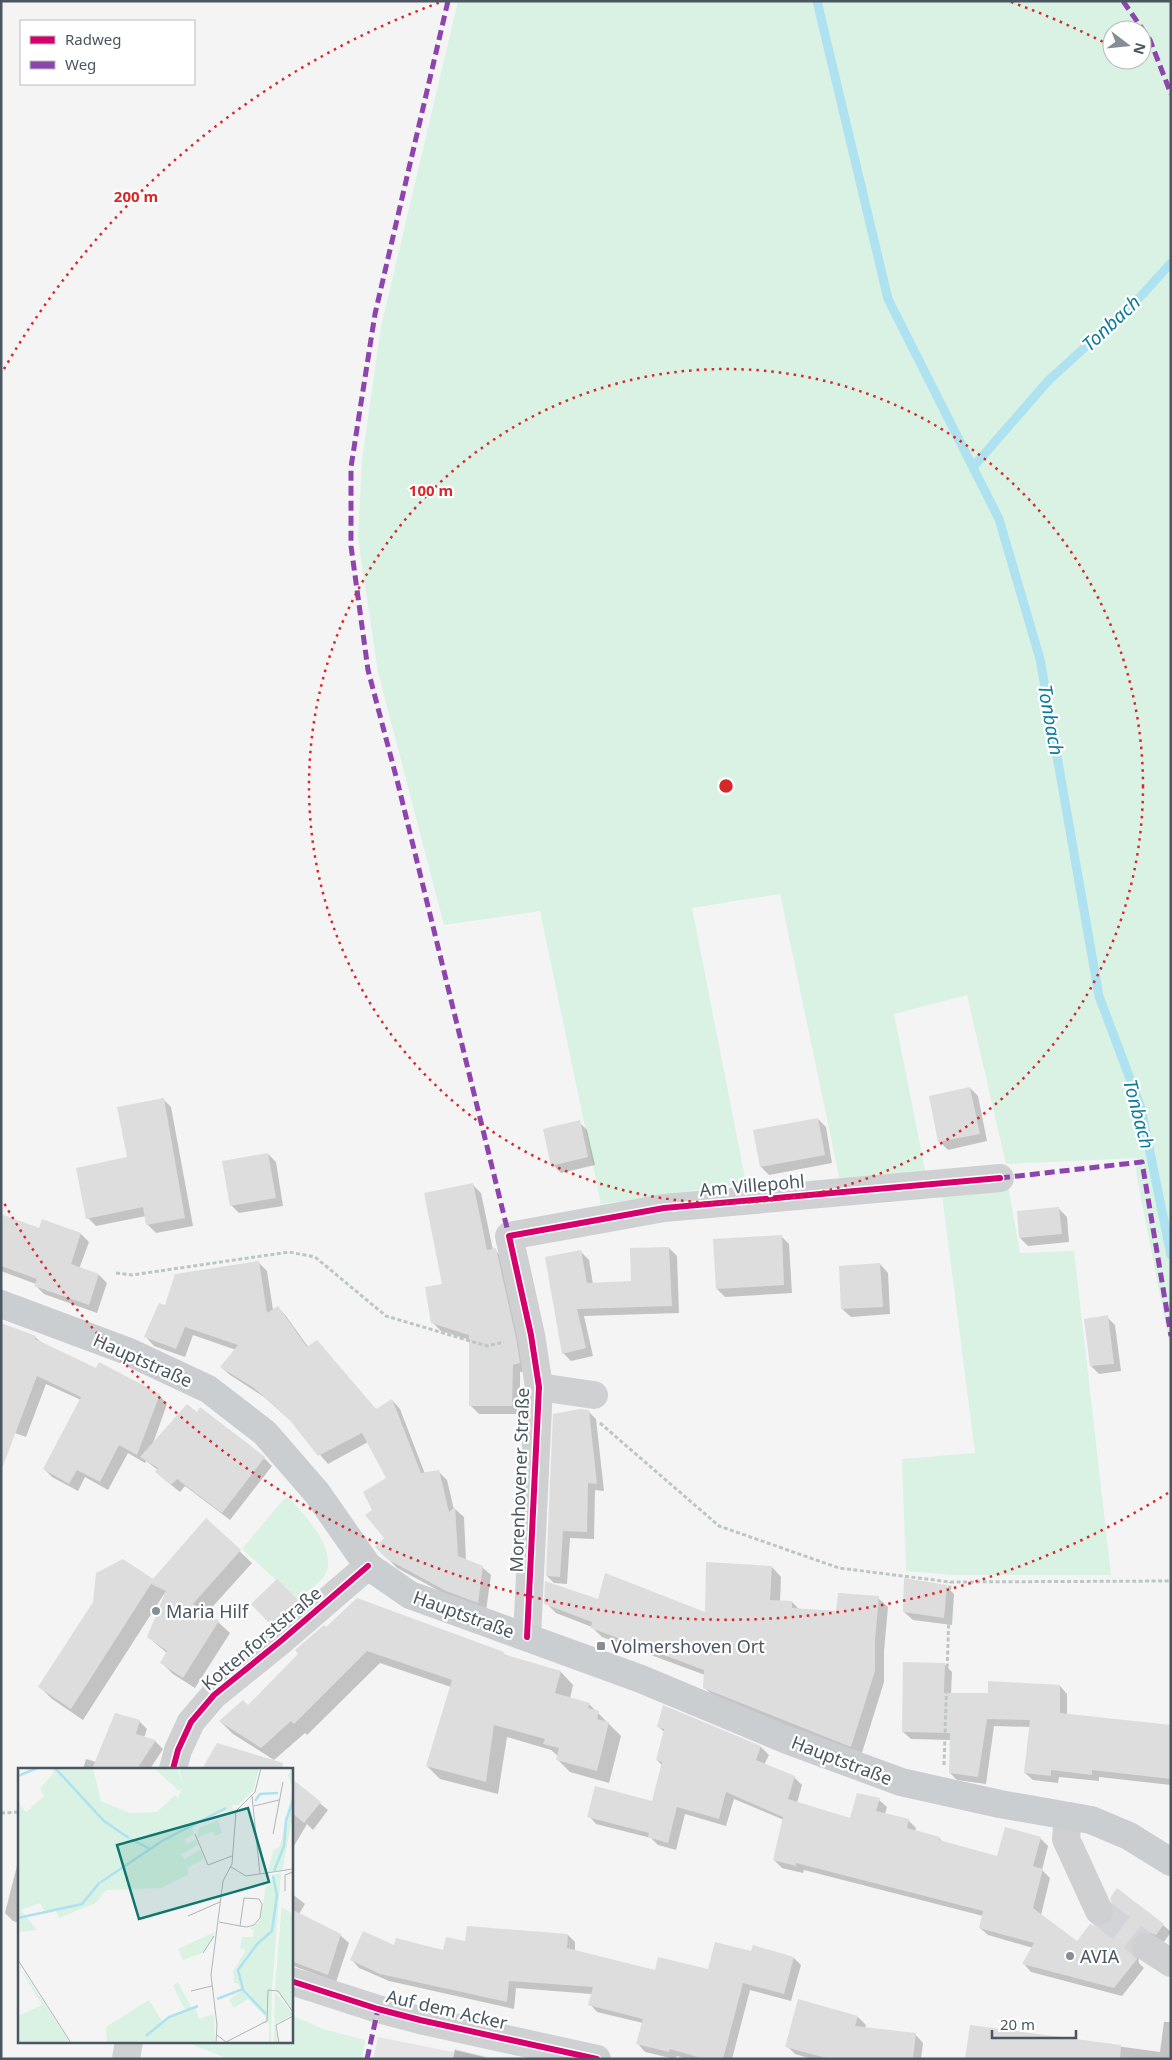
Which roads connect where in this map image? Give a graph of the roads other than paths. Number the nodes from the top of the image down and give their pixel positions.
1 (1000, 1178) dead end
2 (509, 1236) joint
3 (1, 1304) edge
4 (539, 1387) junction
5 (594, 1395) road end
6 (368, 1566) junction
7 (527, 1637) junction
8 (173, 1768) edge
9 (1068, 1816) junction
10 (1171, 1862) edge
11 (1099, 1911) tunnel mouth
12 (1146, 1947) tunnel mouth
13 (1171, 1963) edge
14 (292, 1981) edge
15 (129, 2042) edge
16 (126, 2059) edge
17 (597, 2059) edge

1 - 2 street, Am Villepohl
2 - 4 street, Morenhovener Straße
3 - 6 main road, Hauptstraße
4 - 5 street
4 - 7 street, Morenhovener Straße
6 - 7 main road, Hauptstraße
6 - 8 street, Kottenforststraße
7 - 9 main road, Hauptstraße
9 - 10 main road, Hauptstraße
9 - 11 street
12 - 13 street
14 - 17 street, Auf dem Acker
15 - 16 street

